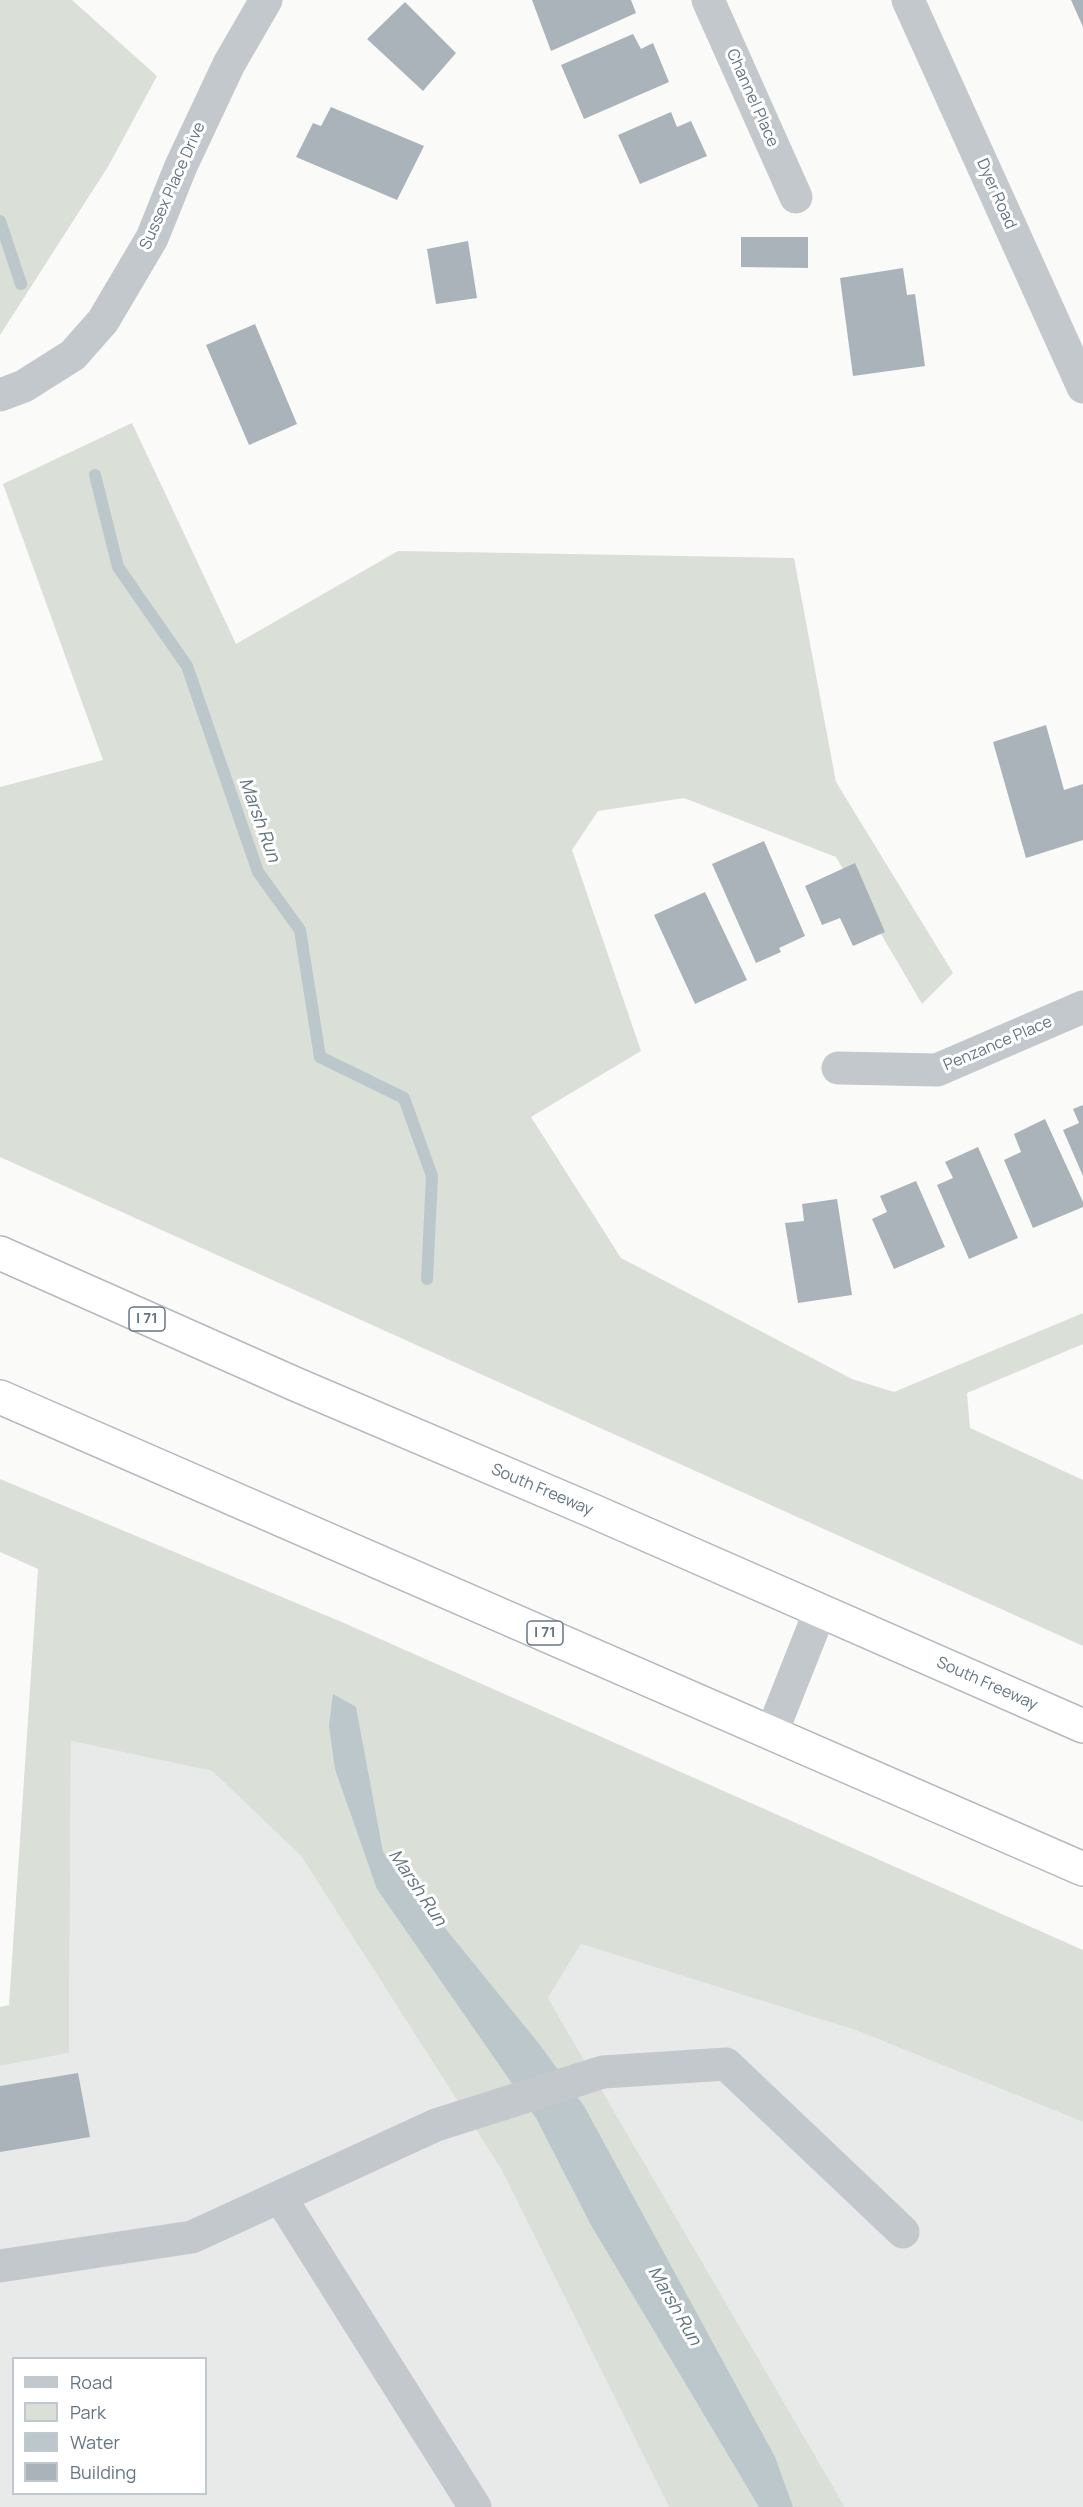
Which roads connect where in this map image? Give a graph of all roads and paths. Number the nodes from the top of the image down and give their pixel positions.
1 (266, 0) edge
2 (708, 0) edge
3 (908, 0) edge
4 (796, 197) dead end
5 (1083, 387) edge
6 (0, 395) edge
7 (1083, 1007) edge
8 (838, 1068) dead end
9 (0, 1253) edge
10 (0, 1397) edge
11 (820, 1611) junction
12 (1083, 1726) edge
13 (772, 1732) junction
14 (1083, 1869) edge
15 (280, 2197) junction
16 (903, 2232) dead end
17 (0, 2266) edge
18 (475, 2507) edge

1 - 6 street, Sussex Place Drive
2 - 4 street, Channel Place
3 - 5 street, Dyer Road
7 - 8 street, Penzance Place
9 - 11 highway, South Freeway / I 71
10 - 13 highway, I 71
11 - 12 highway, South Freeway / I 71
11 - 13 street
13 - 14 highway, I 71
15 - 16 street
15 - 17 street
15 - 18 street

